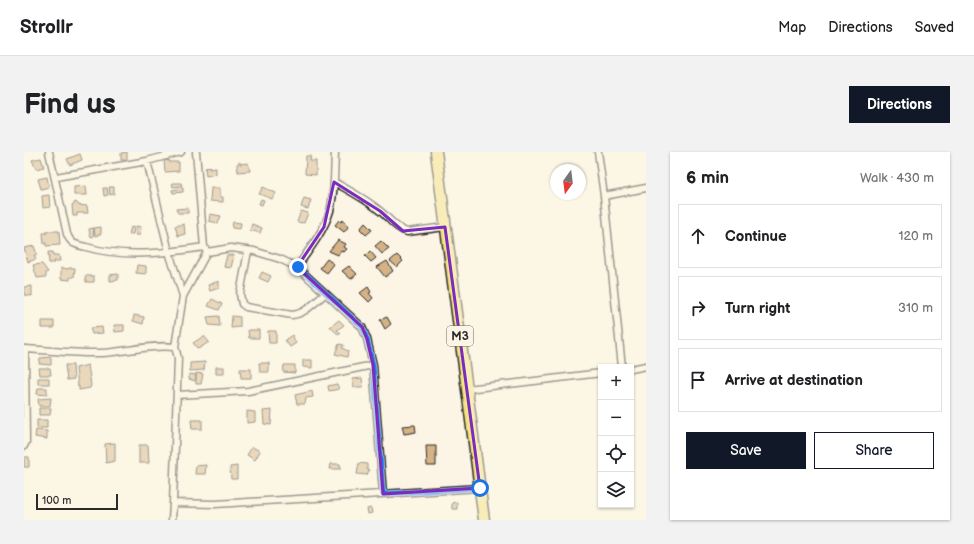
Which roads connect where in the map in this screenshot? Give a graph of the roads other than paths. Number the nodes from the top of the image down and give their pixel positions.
1 (49, 152) edge
2 (182, 152) edge
3 (196, 152) edge
4 (335, 152) edge
5 (436, 152) edge
6 (598, 152) edge
7 (147, 161) junction
8 (56, 177) junction
9 (334, 182) junction
10 (646, 188) edge
11 (604, 196) junction
12 (445, 227) junction
13 (205, 249) junction
14 (248, 250) junction
15 (169, 252) junction
16 (298, 267) junction
17 (325, 294) junction
18 (183, 296) junction
19 (175, 347) junction
20 (25, 349) edge
21 (622, 364) edge
22 (373, 365) junction
23 (646, 366) edge
24 (634, 368) edge
25 (598, 373) edge
26 (467, 389) junction
27 (177, 395) junction
28 (25, 397) edge
29 (24, 446) edge
30 (480, 488) junction
31 (383, 494) junction
32 (173, 503) junction
33 (172, 520) edge
34 (484, 520) edge

1 - 8 street
2 - 7 street
3 - 13 street
4 - 9 street
5 - 12 main road, M3
6 - 11 street
7 - 8 street
7 - 15 street
8 - 15 street
9 - 12 street
9 - 16 street
10 - 11 street
11 - 21 street
12 - 26 main road, M3
13 - 14 street
13 - 15 street
13 - 18 street
14 - 16 street
14 - 17 street
15 - 18 street
16 - 17 street
17 - 22 street
18 - 19 street
19 - 20 street
19 - 27 street
20 - 28 street
22 - 27 street
22 - 31 street
23 - 24 street
25 - 26 street
26 - 30 main road, M3
27 - 32 street
28 - 29 street
30 - 31 street
30 - 34 main road, M3
31 - 32 street
32 - 33 street

